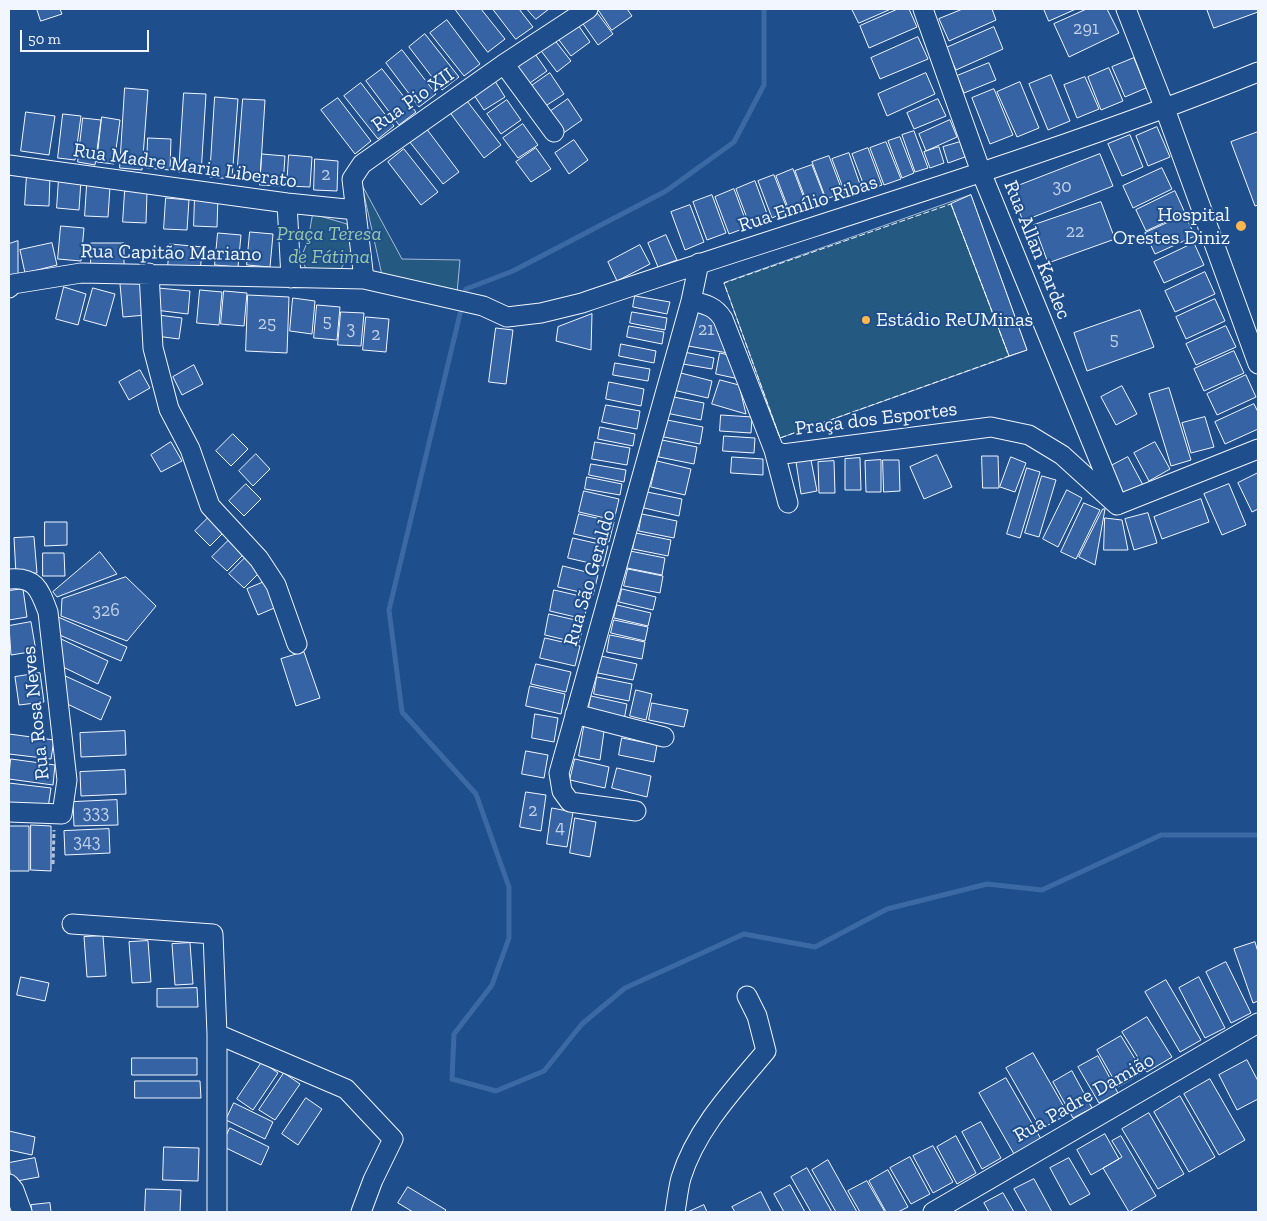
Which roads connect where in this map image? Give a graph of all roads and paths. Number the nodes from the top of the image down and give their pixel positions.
1 (588, 9) edge
2 (923, 9) edge
3 (1126, 9) edge
4 (504, 64) junction
5 (1258, 72) edge
6 (1165, 109) junction
7 (554, 132) dead end
8 (9, 165) edge
9 (981, 172) junction
10 (287, 203) junction
11 (356, 210) junction
12 (698, 263) junction
13 (149, 273) junction
14 (291, 278) junction
15 (364, 278) junction
16 (9, 288) edge
17 (690, 301) junction
18 (1258, 364) edge
19 (1258, 449) edge
20 (774, 450) junction
21 (788, 503) dead end
22 (1118, 504) junction
23 (9, 579) edge
24 (297, 644) dead end
25 (575, 714) junction
26 (664, 737) dead end
27 (636, 811) dead end
28 (9, 812) edge
29 (54, 814) junction
30 (53, 864) dead end
31 (72, 924) dead end
32 (748, 996) dead end
33 (1258, 1023) edge
34 (216, 1034) junction
35 (9, 1184) edge
36 (22, 1212) edge
37 (217, 1212) edge
38 (361, 1212) edge
39 (675, 1212) edge
40 (933, 1212) edge

1 - 4 street, Rua Pio XII
2 - 9 street, Rua Allan Kardec
3 - 6 street
4 - 7 street
4 - 11 street, Rua Pio XII
5 - 6 street, Rua Emílio Ribas
6 - 9 street, Rua Emílio Ribas
6 - 18 street
8 - 10 street, Rua Madre Maria Liberato
9 - 12 street, Rua Emílio Ribas
9 - 22 street, Rua Allan Kardec
10 - 11 street, Rua Madre Maria Liberato
10 - 14 street
11 - 15 street, Rua Pio XII
12 - 15 street, Rua Emílio Ribas
12 - 17 street
13 - 14 street, Rua Capitão Mariano
13 - 16 street, Rua Capitão Mariano
13 - 24 street
14 - 15 street, Rua Capitão Mariano
17 - 20 street, Praça dos Esportes
17 - 25 street, Rua São Geraldo
19 - 22 street
20 - 21 street
20 - 22 street, Praça dos Esportes
23 - 29 street, Rua Rosa Neves
25 - 26 street
25 - 27 street, Rua São Geraldo
28 - 29 street
29 - 30 path
31 - 34 street
32 - 39 street
33 - 40 street, Rua Padre Damião
34 - 37 street
34 - 38 street
35 - 36 street

